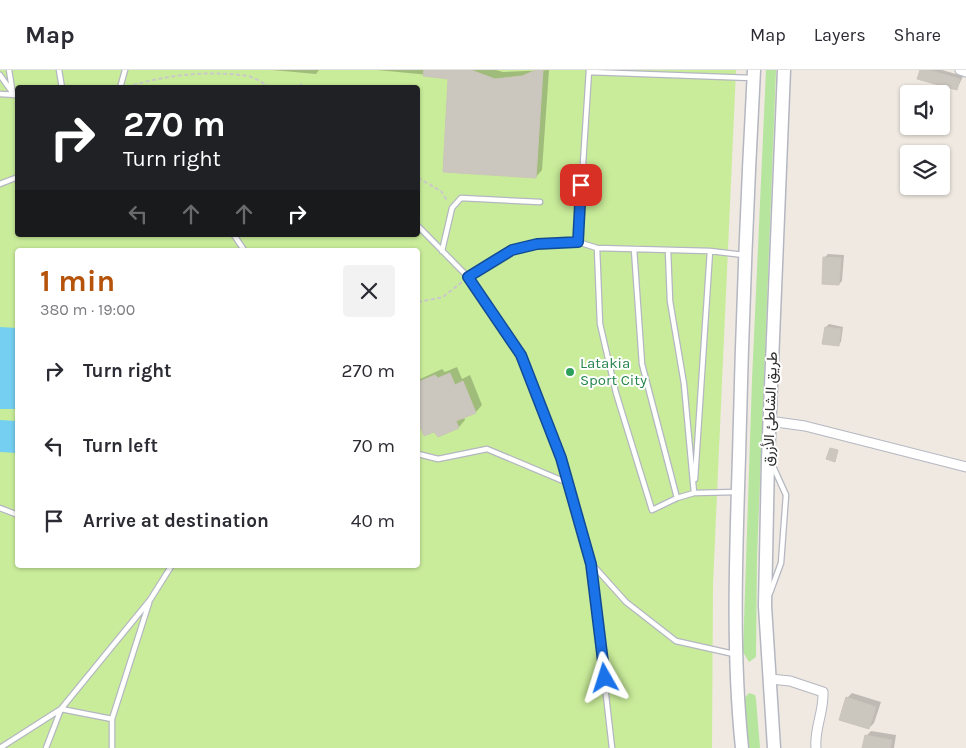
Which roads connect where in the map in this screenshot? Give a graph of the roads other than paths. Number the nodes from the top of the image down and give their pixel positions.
1 (9, 70) edge
2 (59, 70) edge
3 (125, 70) edge
4 (784, 70) edge
5 (960, 70) edge
6 (589, 71) edge
7 (966, 72) edge
8 (754, 74) edge
9 (0, 75) edge
10 (62, 85) edge
11 (121, 85) edge
12 (0, 94) edge
13 (15, 95) edge
14 (15, 179) edge
15 (0, 184) edge
16 (540, 202) dead end
17 (420, 228) edge
18 (235, 237) edge
19 (578, 242) junction
20 (243, 248) edge
21 (597, 248) junction
22 (634, 249) junction
23 (668, 250) junction
24 (442, 251) junction
25 (710, 251) junction
26 (744, 255) junction
27 (468, 277) junction
28 (769, 420) junction
29 (420, 454) edge
30 (768, 454) junction
31 (966, 466) edge
32 (568, 483) junction
33 (738, 492) junction
34 (694, 493) junction
35 (677, 498) junction
36 (0, 508) edge
37 (15, 514) edge
38 (591, 564) junction
39 (170, 568) edge
40 (150, 600) junction
41 (765, 606) junction
42 (735, 654) junction
43 (770, 679) junction
44 (62, 709) junction
45 (112, 719) junction
46 (0, 748) edge
47 (46, 748) edge
48 (112, 748) edge
49 (612, 748) edge
50 (742, 748) edge
51 (774, 748) edge
52 (816, 748) edge

1 - 13 lane
2 - 10 lane
3 - 11 lane
4 - 28 main road, طريق الشاطئ الأزرق
5 - 7 street
6 - 8 lane
6 - 19 lane
8 - 26 main road, طريق الشاطئ الأزرق
9 - 13 lane
12 - 13 lane
14 - 15 lane
16 - 24 lane
17 - 24 lane
18 - 20 lane
19 - 21 lane
19 - 27 lane
21 - 22 lane
21 - 35 lane
22 - 23 lane
22 - 35 lane
23 - 25 lane
23 - 34 lane
24 - 27 lane
25 - 26 lane
25 - 34 lane
26 - 33 main road, طريق الشاطئ الأزرق
27 - 32 lane
28 - 30 main road, طريق الشاطئ الأزرق
28 - 31 street
29 - 32 lane
30 - 41 main road, طريق الشاطئ الأزرق
30 - 41 lane
32 - 38 lane
33 - 34 lane
33 - 42 main road, طريق الشاطئ الأزرق
34 - 35 lane
36 - 37 lane
38 - 42 lane
38 - 49 lane
39 - 40 lane
40 - 44 lane
40 - 45 lane
41 - 43 main road, طريق الشاطئ الأزرق
42 - 50 main road, طريق الشاطئ الأزرق
43 - 51 main road, طريق الشاطئ الأزرق
43 - 52 street
44 - 45 lane
44 - 46 lane
44 - 47 lane
45 - 48 lane

